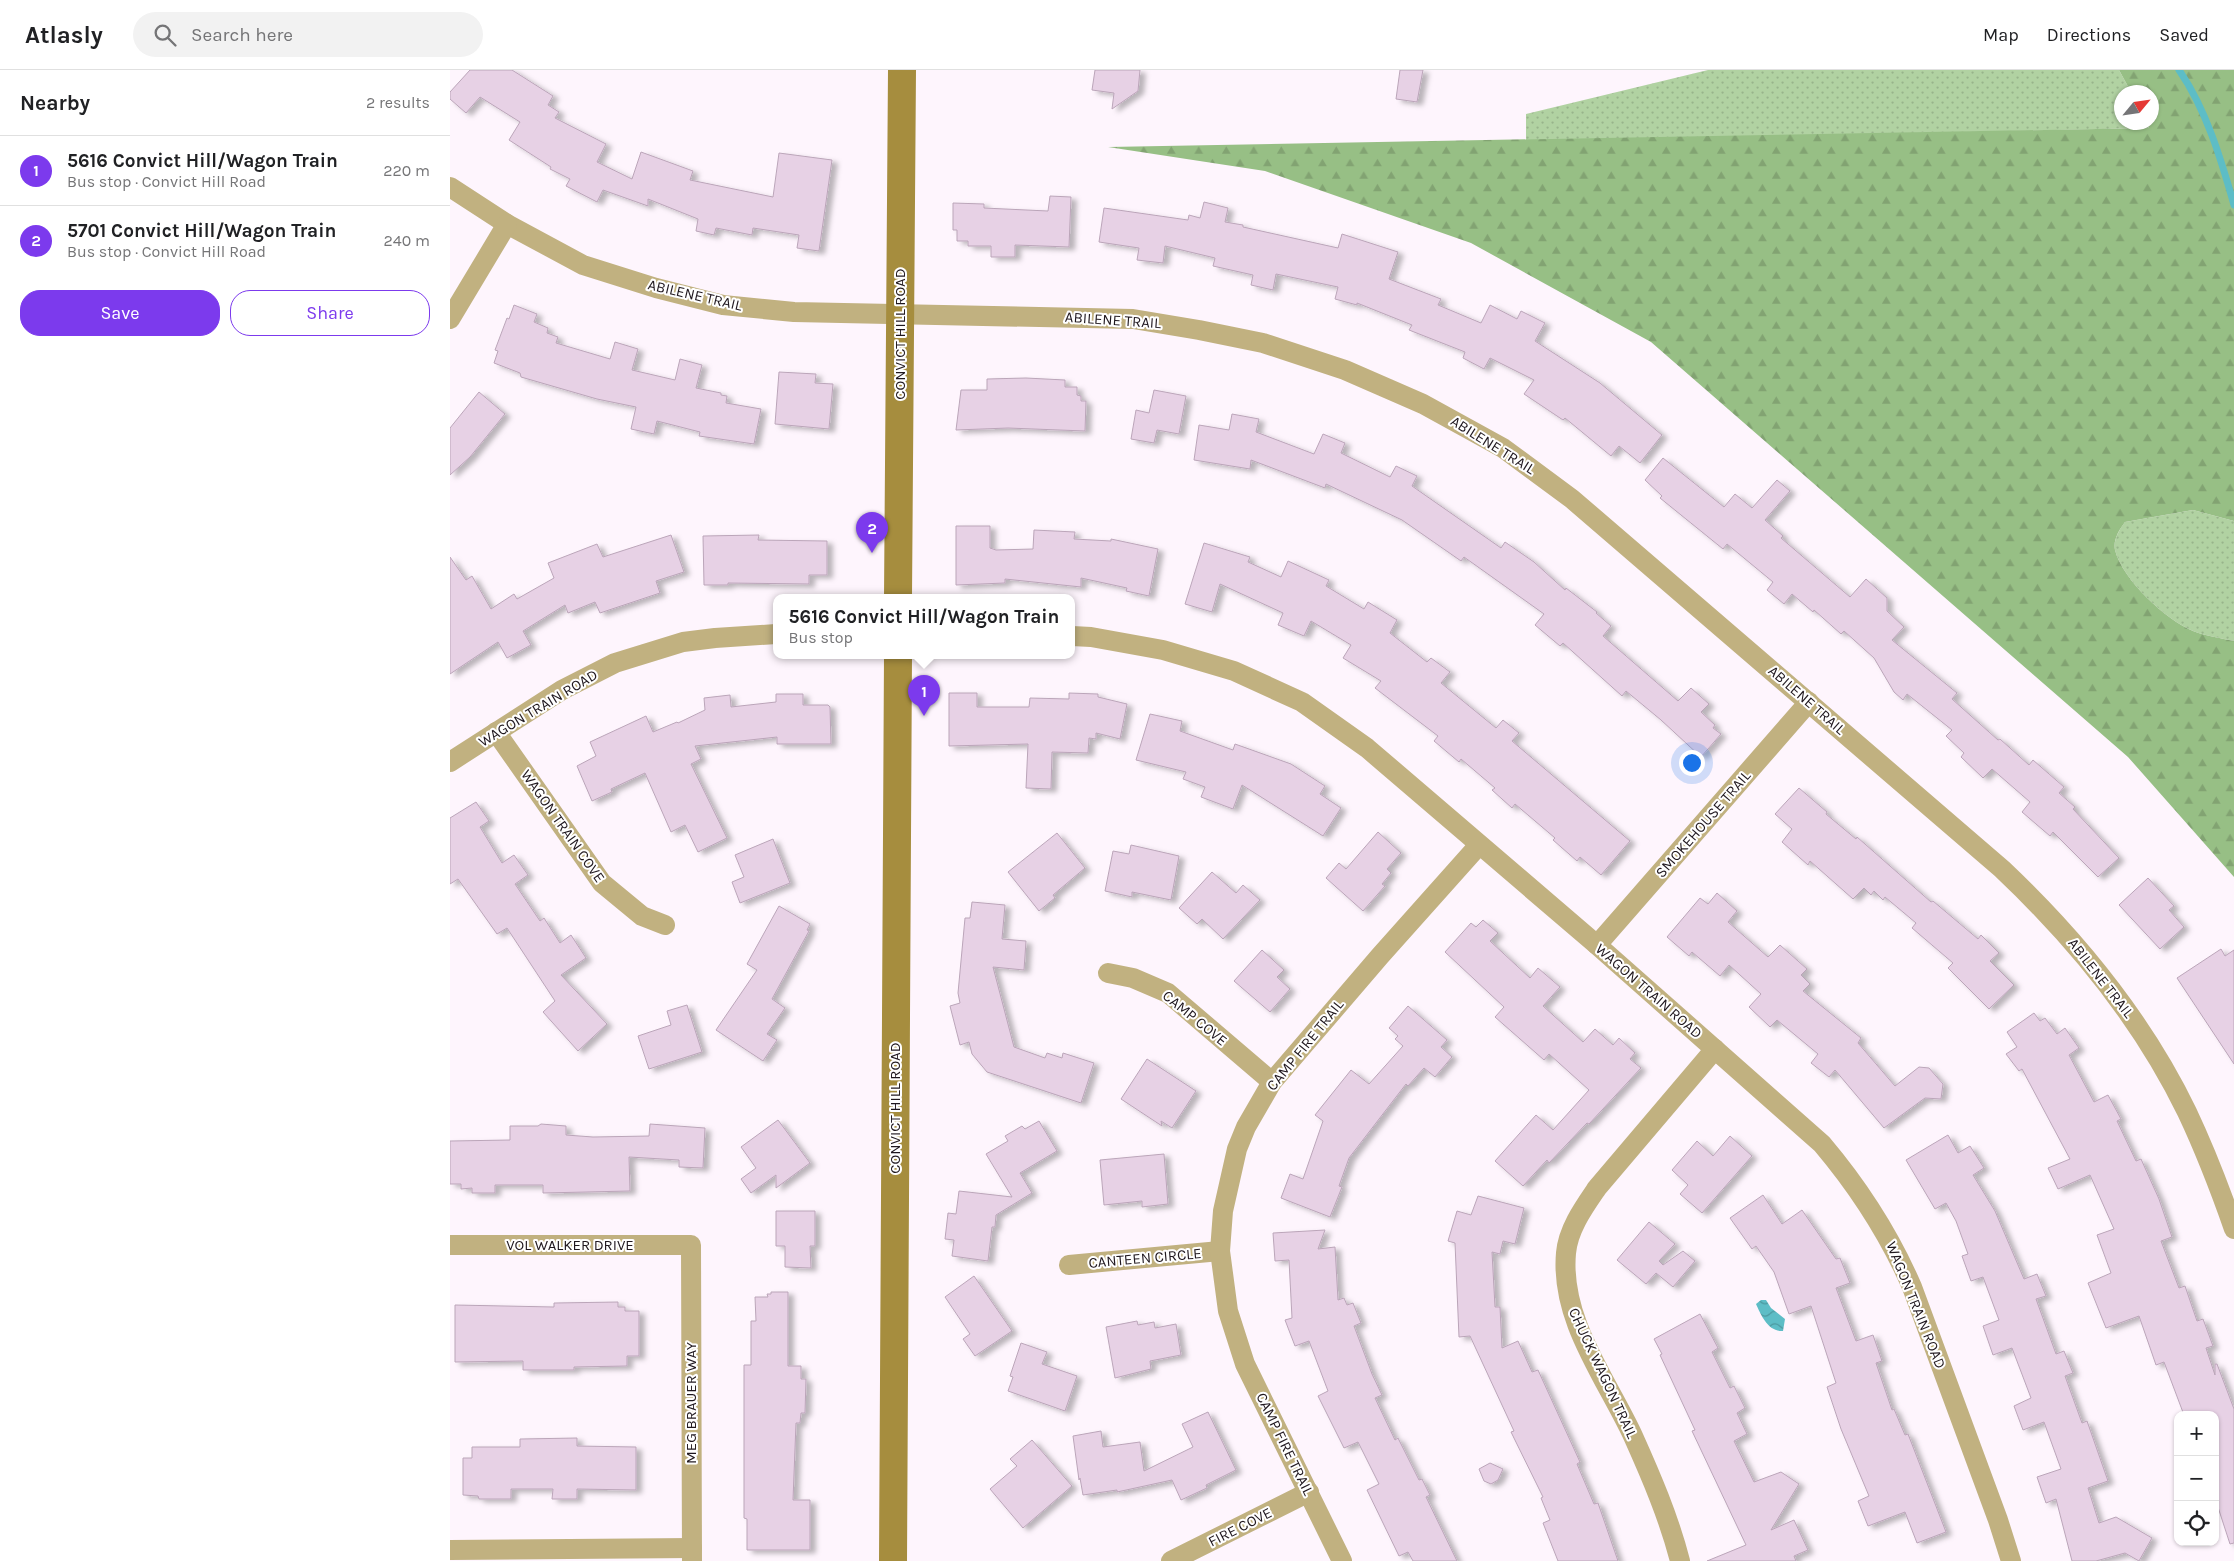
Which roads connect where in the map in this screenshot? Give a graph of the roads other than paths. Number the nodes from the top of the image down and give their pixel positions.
1 (902, 70) edge
2 (450, 187) edge
3 (507, 224) junction
4 (900, 313) junction
5 (450, 319) edge
6 (898, 594) edge
7 (773, 634) edge
8 (1075, 636) edge
9 (898, 659) edge
10 (1809, 702) junction
11 (496, 732) junction
12 (450, 762) edge
13 (1479, 845) junction
14 (665, 925) dead end
15 (1597, 945) junction
16 (1108, 973) dead end
17 (1715, 1049) junction
18 (1272, 1082) junction
19 (2234, 1229) edge
20 (691, 1244) joint
21 (450, 1245) edge
22 (1220, 1251) junction
23 (1069, 1265) dead end
24 (1309, 1492) junction
25 (450, 1550) edge
26 (692, 1555) edge
27 (893, 1561) edge
28 (1171, 1561) edge
29 (1342, 1561) edge
30 (1680, 1561) edge
31 (2011, 1561) edge

1 - 4 street, CONVICT HILL ROAD
2 - 3 street, ABILENE TRAIL
3 - 4 street, ABILENE TRAIL
3 - 5 street
4 - 6 street, CONVICT HILL ROAD
4 - 10 street, ABILENE TRAIL
7 - 11 street, WAGON TRAIN ROAD
8 - 13 street, WAGON TRAIN ROAD
9 - 27 street, CONVICT HILL ROAD
10 - 15 street, SMOKEHOUSE TRAIL
10 - 19 street, ABILENE TRAIL
11 - 12 street, WAGON TRAIN ROAD
11 - 14 street, WAGON TRAIN COVE
13 - 15 street, WAGON TRAIN ROAD
13 - 18 street, CAMP FIRE TRAIL
15 - 17 street, WAGON TRAIN ROAD
16 - 18 street, CAMP COVE
17 - 30 street, CHUCK WAGON TRAIL
17 - 31 street, WAGON TRAIN ROAD
18 - 22 street, CAMP FIRE TRAIL
20 - 21 street, VOL WALKER DRIVE
20 - 26 street, MEG BRAUER WAY
22 - 23 street, CANTEEN CIRCLE
22 - 24 street, CAMP FIRE TRAIL
24 - 28 street, FIRE COVE
24 - 29 street, CAMP FIRE TRAIL
25 - 26 street

